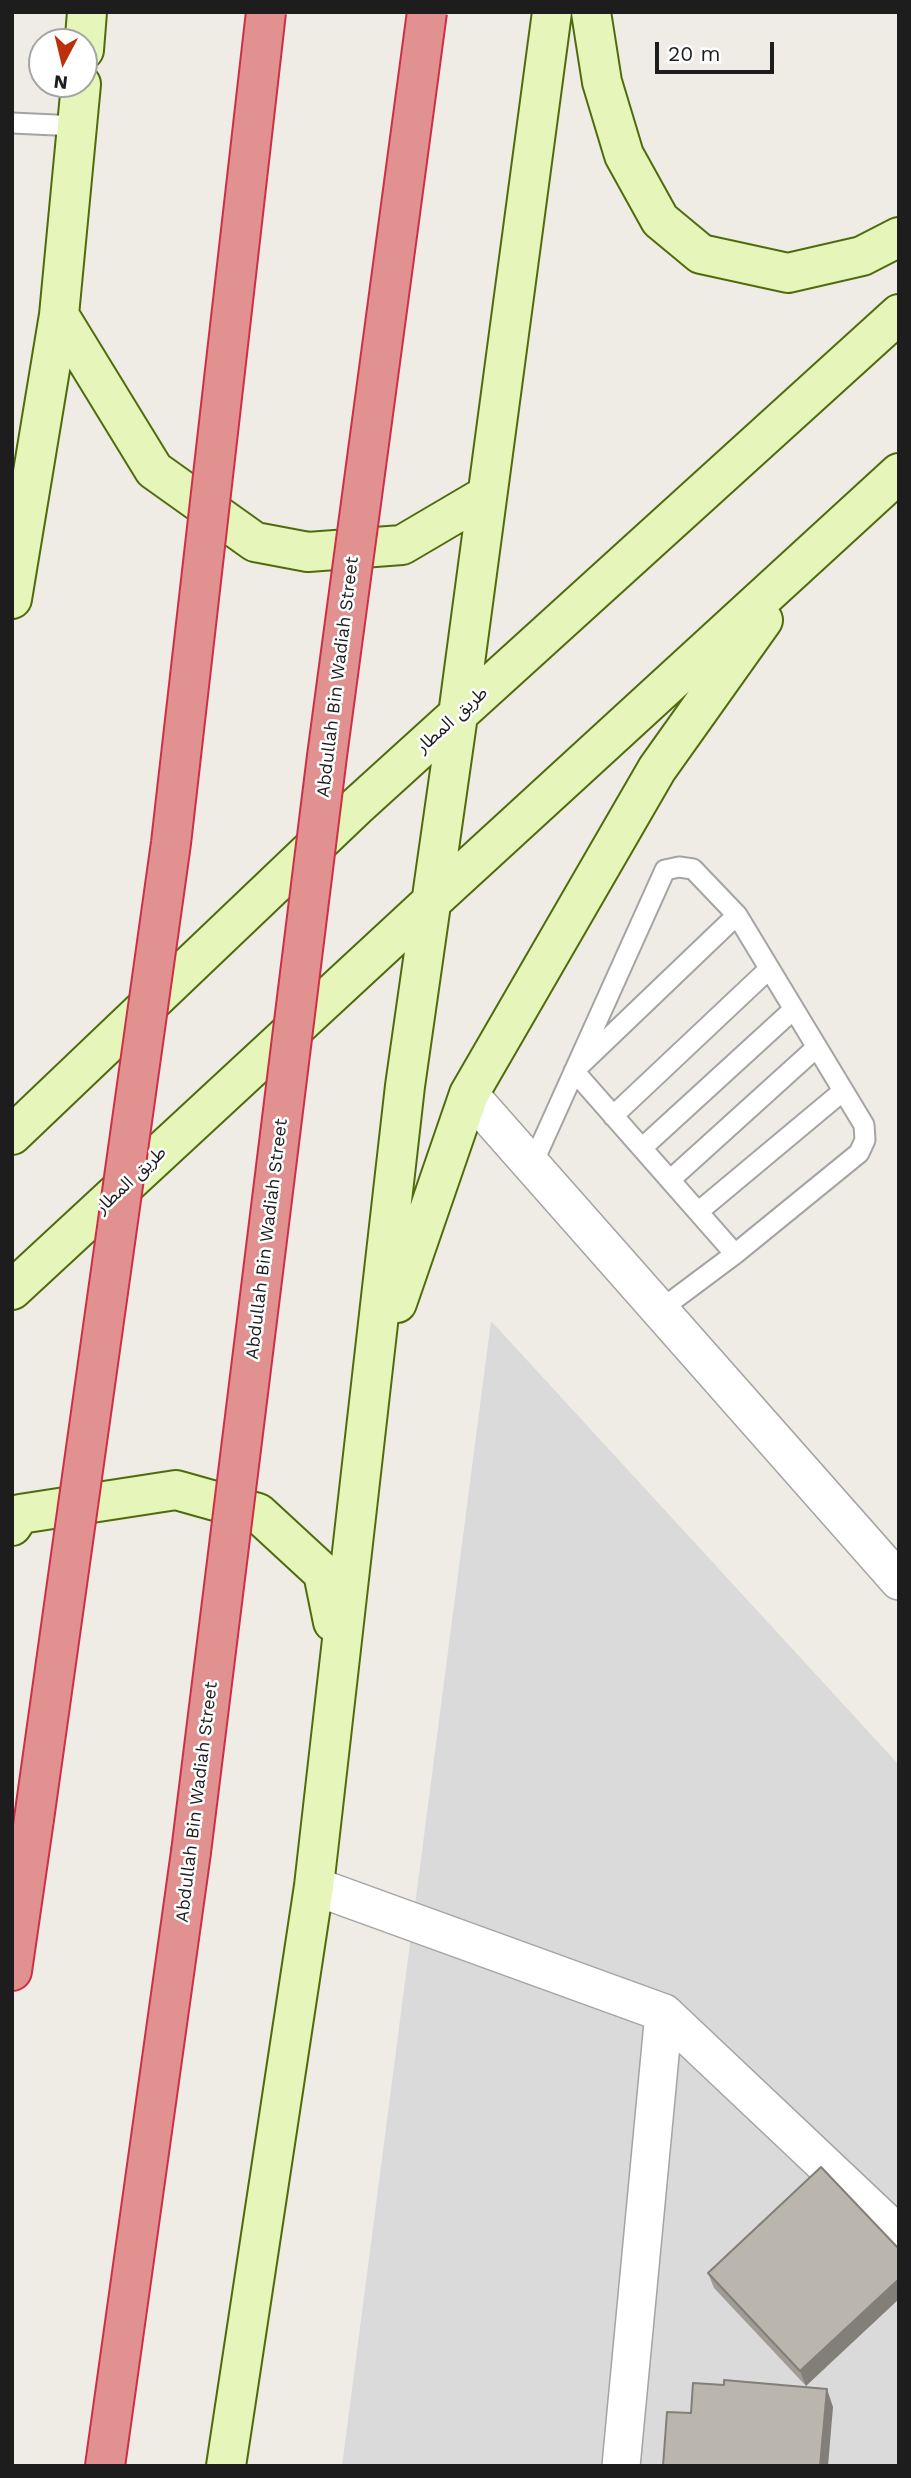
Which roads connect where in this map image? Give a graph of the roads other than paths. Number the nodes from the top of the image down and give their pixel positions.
1 (266, 12) edge
2 (427, 12) edge
3 (552, 12) edge
4 (591, 12) edge
5 (80, 98) edge
6 (12, 123) edge
7 (77, 126) junction
8 (899, 237) edge
9 (899, 314) edge
10 (59, 315) junction
11 (899, 474) edge
12 (487, 495) junction
13 (808, 556) junction
14 (12, 599) edge
15 (458, 715) junction
16 (430, 903) junction
17 (737, 915) junction
18 (769, 969) junction
19 (794, 1009) junction
20 (817, 1048) junction
21 (574, 1071) junction
22 (843, 1091) junction
23 (469, 1094) junction
24 (613, 1116) junction
25 (12, 1135) edge
26 (642, 1148) junction
27 (532, 1165) junction
28 (670, 1180) junction
29 (698, 1212) junction
30 (735, 1254) junction
31 (12, 1290) edge
32 (660, 1310) junction
33 (374, 1371) junction
34 (12, 1526) edge
35 (899, 1580) edge
36 (339, 1655) junction
37 (314, 1886) junction
38 (12, 1971) edge
39 (664, 2013) junction
40 (899, 2235) edge
41 (105, 2466) edge
42 (226, 2466) edge
43 (621, 2466) edge

1 - 38 highway, bridge
2 - 41 highway, Abdullah Bin Wadiah Street, bridge
3 - 12 main road
4 - 8 main road
5 - 7 main road
6 - 7 lane
7 - 10 main road
9 - 15 main road, طريق المطار
10 - 12 main road
10 - 14 main road
11 - 13 main road, طريق المطار
12 - 15 main road
13 - 16 main road, طريق المطار
13 - 23 main road
15 - 16 main road
15 - 25 main road, طريق المطار
16 - 31 main road, طريق المطار
16 - 33 main road
17 - 18 lane
17 - 21 lane
17 - 21 lane
18 - 19 lane
18 - 24 lane
19 - 20 lane
19 - 26 lane
20 - 22 lane
20 - 28 lane
21 - 24 lane
21 - 27 lane
22 - 29 lane
22 - 30 lane
23 - 27 street
23 - 33 main road
24 - 26 lane
26 - 28 lane
27 - 32 street
28 - 29 lane
29 - 30 lane
30 - 32 lane
32 - 35 street
33 - 36 main road
34 - 36 main road
36 - 37 main road
37 - 39 street
37 - 42 main road
39 - 40 street
39 - 43 street

